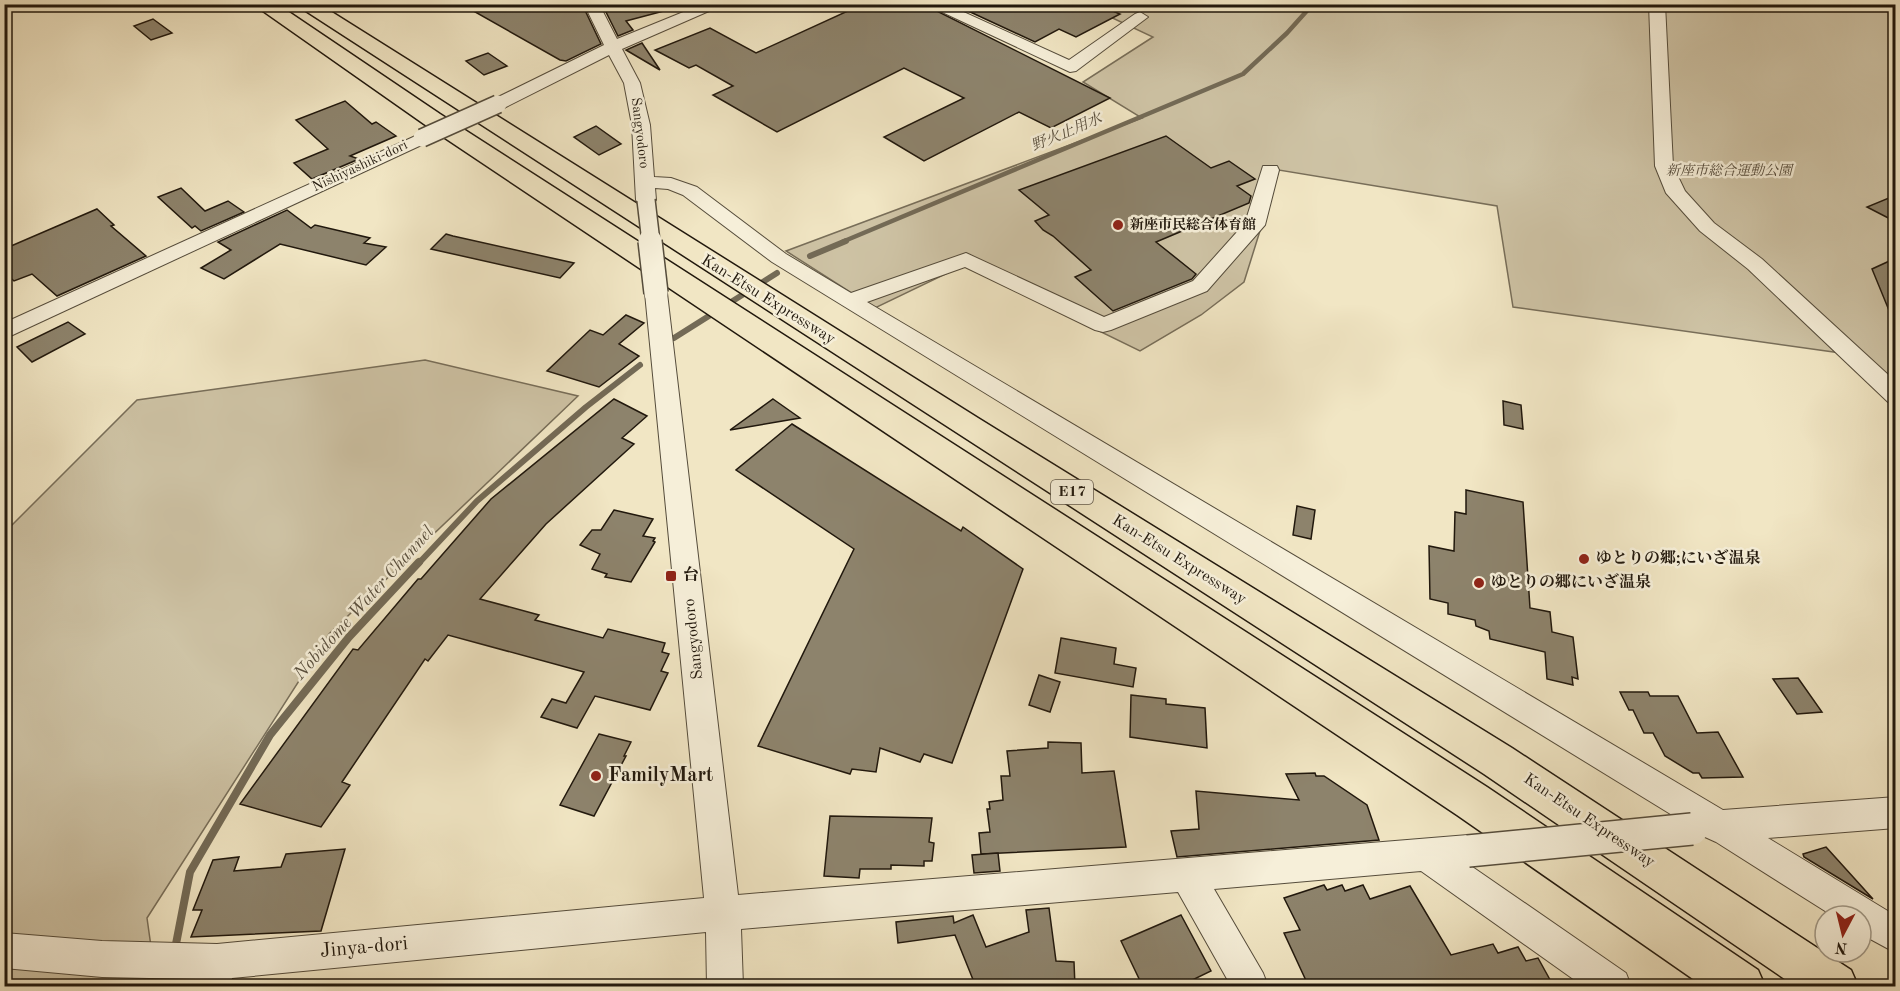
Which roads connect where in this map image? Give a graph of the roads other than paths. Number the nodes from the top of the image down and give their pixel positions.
1 (263, 4) edge
2 (305, 4) edge
3 (591, 4) edge
4 (718, 4) edge
5 (932, 4) edge
6 (1657, 4) edge
7 (1140, 17) dead end
8 (613, 47) junction
9 (1270, 170) dead end
10 (646, 191) junction
11 (849, 301) junction
12 (4, 332) edge
13 (1896, 396) edge
14 (1896, 812) edge
15 (1706, 827) junction
16 (1428, 856) junction
17 (1187, 874) junction
18 (723, 913) junction
19 (1896, 936) edge
20 (4, 950) edge
21 (215, 974) edge
22 (725, 987) edge
23 (1250, 987) edge
24 (1613, 987) edge
25 (1742, 987) edge
26 (1835, 987) edge

1 - 25 highway, Kan-Etsu Expressway / E17
2 - 26 highway, Kan-Etsu Expressway / E17
3 - 8 street, Sangyodoro
4 - 8 street, Nishiyashiki-dori
5 - 7 street
6 - 13 street
8 - 10 street, Sangyodoro
8 - 12 street, Nishiyashiki-dori, bridge
9 - 11 street
10 - 11 street
10 - 18 street, Sangyodoro, bridge
11 - 15 street
14 - 15 street, Jinya-dori
15 - 16 street, Jinya-dori, bridge
15 - 19 street
16 - 17 street, Jinya-dori
16 - 24 street
17 - 18 street, Jinya-dori
17 - 23 street
18 - 21 street, Jinya-dori
18 - 22 street, Sangyodoro
20 - 21 street, Jinya-dori

